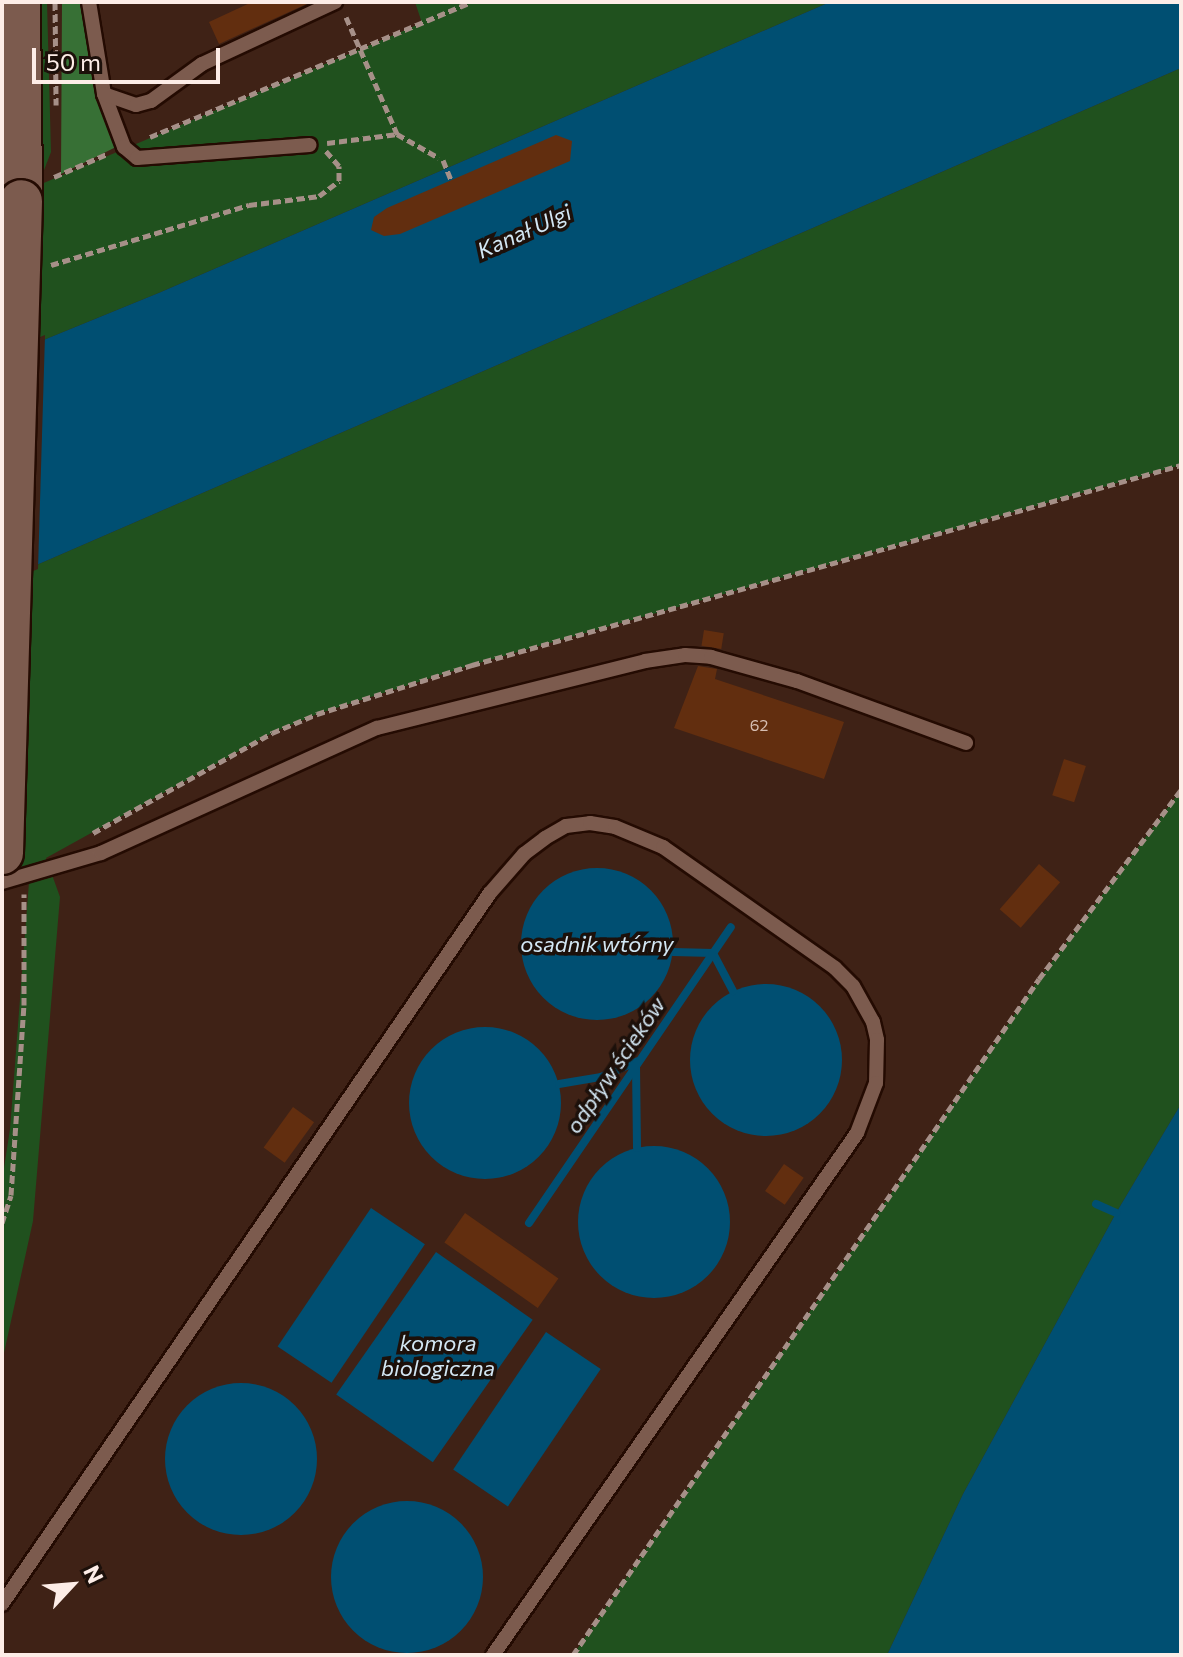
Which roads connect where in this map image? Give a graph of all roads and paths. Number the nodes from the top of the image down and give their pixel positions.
1 (19, 2) edge
2 (89, 2) edge
3 (471, 2) edge
4 (340, 8) edge
5 (362, 49) junction
6 (104, 94) junction
7 (397, 134) junction
8 (310, 145) junction
9 (124, 147) junction
10 (451, 180) dead end
11 (31, 192) junction
12 (40, 268) dead end
13 (1181, 465) edge
14 (966, 743) dead end
15 (1181, 790) edge
16 (84, 838) dead end
17 (13, 864) edge
18 (2, 882) edge
19 (2, 1223) edge
20 (2, 1604) edge
21 (493, 1655) edge
22 (573, 1655) edge

1 - 11 main road
2 - 6 lane
3 - 5 path
4 - 5 path
4 - 6 lane
5 - 7 path
5 - 9 path
6 - 9 lane
7 - 8 path
7 - 10 path
8 - 9 lane
8 - 12 path
9 - 11 path
11 - 17 main road, bridge
13 - 16 path
14 - 17 lane
15 - 22 path
17 - 18 lane
17 - 19 path
20 - 21 lane

